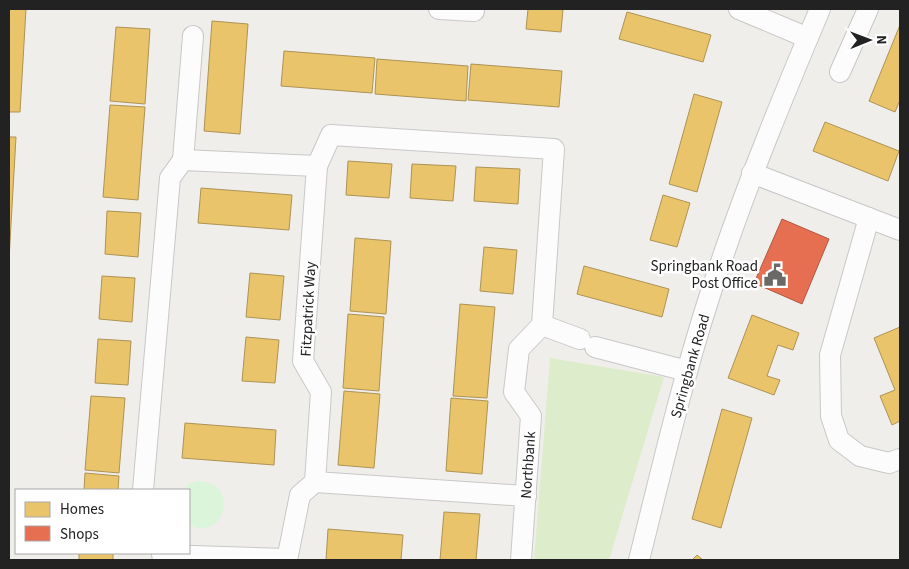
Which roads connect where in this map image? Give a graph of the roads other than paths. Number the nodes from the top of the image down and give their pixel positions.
1 (439, 9) edge
2 (739, 9) edge
3 (820, 9) edge
4 (868, 9) edge
5 (474, 11) dead end
6 (193, 36) dead end
7 (808, 38) junction
8 (840, 72) dead end
9 (183, 160) junction
10 (317, 166) junction
11 (752, 174) junction
12 (869, 218) junction
13 (900, 230) edge
14 (542, 324) junction
15 (688, 370) junction
16 (900, 459) edge
17 (315, 482) junction
18 (143, 489) edge
19 (526, 496) junction
20 (162, 556) edge
21 (287, 560) edge
22 (521, 560) edge
23 (639, 560) edge

1 - 5 street
2 - 7 street
3 - 7 street, Springbank Road
4 - 8 street
6 - 9 street
7 - 11 street, Springbank Road
9 - 10 street
9 - 18 street
10 - 14 street
10 - 17 street, Fitzpatrick Way
11 - 12 street
11 - 15 street, Springbank Road
12 - 13 street
12 - 16 street
14 - 15 street
14 - 19 street, Northbank
15 - 23 street, Springbank Road
17 - 19 street
17 - 21 street
19 - 22 street, Northbank
20 - 21 street

